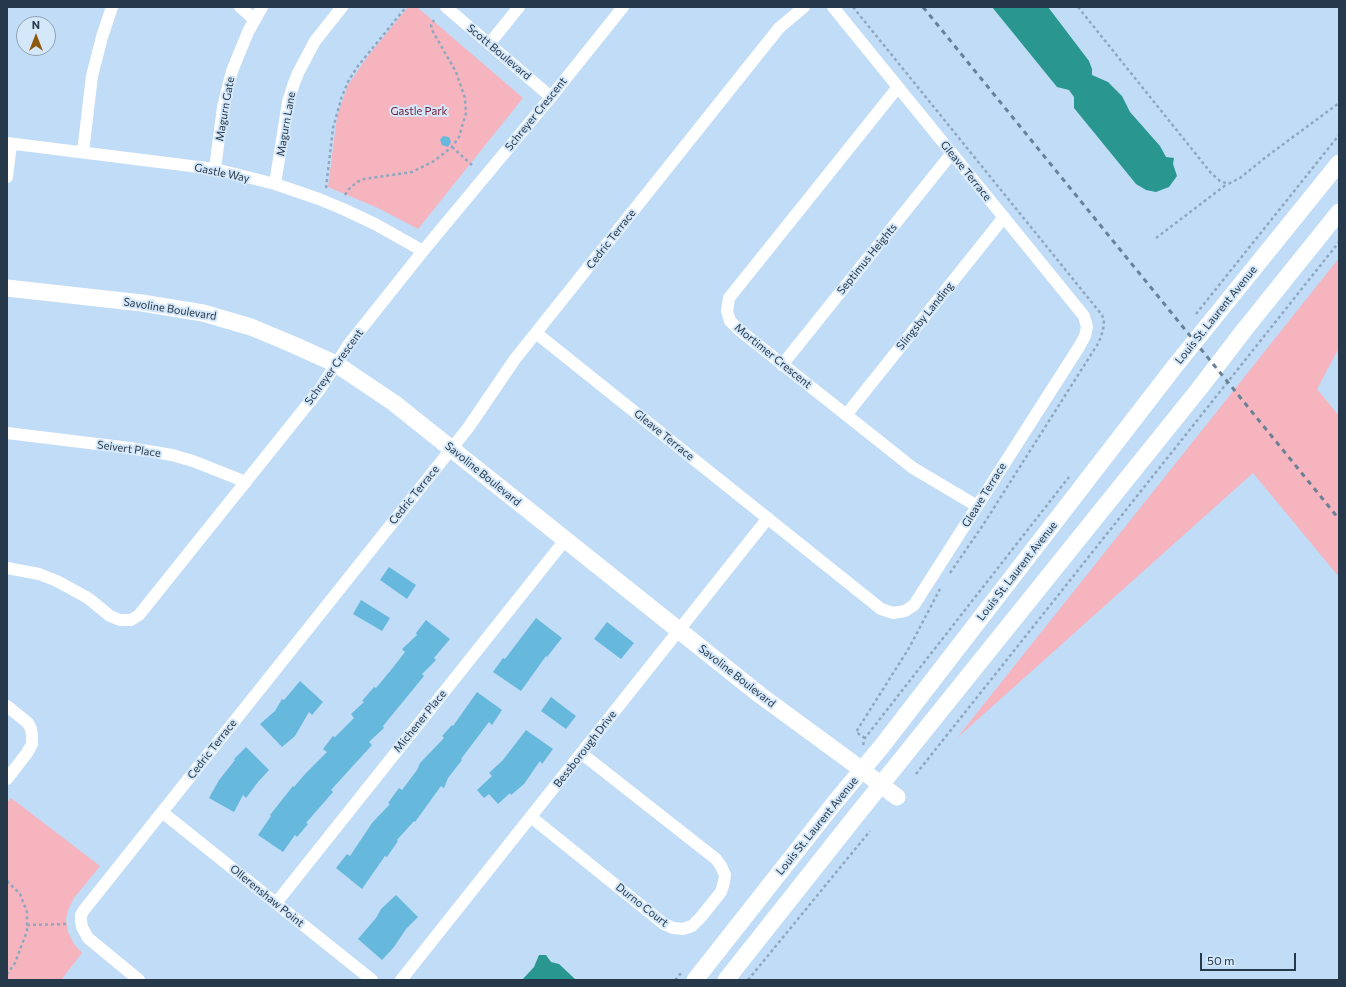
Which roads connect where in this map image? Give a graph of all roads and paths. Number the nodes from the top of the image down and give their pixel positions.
1 (112, 7) edge
2 (240, 7) edge
3 (262, 7) edge
4 (342, 7) edge
5 (406, 7) edge
6 (446, 7) edge
7 (519, 7) edge
8 (623, 7) edge
9 (804, 7) edge
10 (833, 7) edge
11 (853, 7) edge
12 (1078, 7) edge
13 (255, 20) junction
14 (434, 20) dead end
15 (489, 44) junction
16 (898, 87) junction
17 (551, 97) junction
18 (1339, 103) edge
19 (1339, 135) edge
20 (9, 143) edge
21 (452, 146) junction
22 (83, 152) junction
23 (952, 153) junction
24 (1339, 163) edge
25 (472, 165) dead end
26 (215, 169) junction
27 (7, 177) edge
28 (275, 184) junction
29 (1228, 184) junction
30 (326, 188) dead end
31 (345, 195) dead end
32 (1339, 212) edge
33 (1004, 218) junction
34 (1156, 238) dead end
35 (1339, 242) edge
36 (423, 251) junction
37 (7, 288) edge
38 (1217, 300) junction
39 (536, 333) junction
40 (336, 364) junction
41 (782, 364) junction
42 (846, 416) junction
43 (7, 433) edge
44 (451, 448) junction
45 (1073, 472) dead end
46 (246, 482) junction
47 (977, 506) junction
48 (768, 518) junction
49 (565, 540) junction
50 (7, 568) edge
51 (950, 574) dead end
52 (942, 586) dead end
53 (679, 630) junction
54 (7, 706) edge
55 (865, 738) junction
56 (863, 744) dead end
57 (581, 754) junction
58 (862, 770) junction
59 (916, 774) dead end
60 (7, 779) edge
61 (881, 785) junction
62 (897, 797) dead end
63 (162, 812) junction
64 (531, 817) junction
65 (870, 831) dead end
66 (7, 881) edge
67 (276, 903) junction
68 (68, 924) dead end
69 (27, 925) junction
70 (7, 974) edge
71 (139, 980) edge
72 (372, 980) edge
73 (401, 980) edge
74 (695, 980) edge
75 (726, 980) edge
76 (748, 980) edge

1 - 22 street
2 - 13 street
3 - 13 street, Magurn Gate
4 - 28 street, Magurn Lane
5 - 30 path
6 - 15 street, Scott Boulevard
7 - 15 street
8 - 17 street, Schreyer Crescent
9 - 39 street, Cedric Terrace
10 - 16 street, Gleave Terrace
11 - 51 path
12 - 29 path
13 - 26 street, Magurn Gate
14 - 21 path
15 - 17 street, Scott Boulevard
16 - 23 street, Gleave Terrace
16 - 41 street, Mortimer Crescent
17 - 36 street, Schreyer Crescent
18 - 29 path
19 - 38 path
20 - 22 street, Gastle Way
20 - 27 street
21 - 25 path
21 - 31 path
22 - 26 street, Gastle Way
23 - 33 street, Gleave Terrace
23 - 41 street, Septimus Heights
24 - 38 main road, Louis St. Laurent Avenue
26 - 28 street, Gastle Way
28 - 36 street, Gastle Way
29 - 34 path
32 - 61 main road
33 - 42 street, Slingsby Landing
33 - 47 street, Gleave Terrace
35 - 59 path
36 - 40 street, Schreyer Crescent
37 - 40 main road, Savoline Boulevard
38 - 58 main road, Louis St. Laurent Avenue
39 - 44 street, Cedric Terrace
39 - 48 street, Gleave Terrace
40 - 44 main road, Savoline Boulevard
40 - 46 street, Schreyer Crescent
41 - 42 street, Mortimer Crescent
42 - 47 street, Mortimer Crescent
43 - 46 street, Seivert Place
44 - 49 main road, Savoline Boulevard
44 - 63 street, Cedric Terrace
45 - 55 path
46 - 50 street, Schreyer Crescent
47 - 48 street, Gleave Terrace
48 - 53 street, Bessborough Drive
49 - 53 main road, Savoline Boulevard
49 - 67 street, Michener Place
52 - 55 path
53 - 57 street, Bessborough Drive
53 - 58 main road, Savoline Boulevard
54 - 60 street
55 - 56 path
57 - 64 street, Bessborough Drive
57 - 64 street, Durno Court
58 - 61 main road, Savoline Boulevard
58 - 74 main road, Louis St. Laurent Avenue
61 - 62 main road, Savoline Boulevard
61 - 75 main road
63 - 67 street, Ollerenshaw Point
63 - 71 street, Cedric Terrace
64 - 73 street, Bessborough Drive
65 - 76 path
66 - 69 path
67 - 72 street, Ollerenshaw Point
68 - 69 path
69 - 70 path

